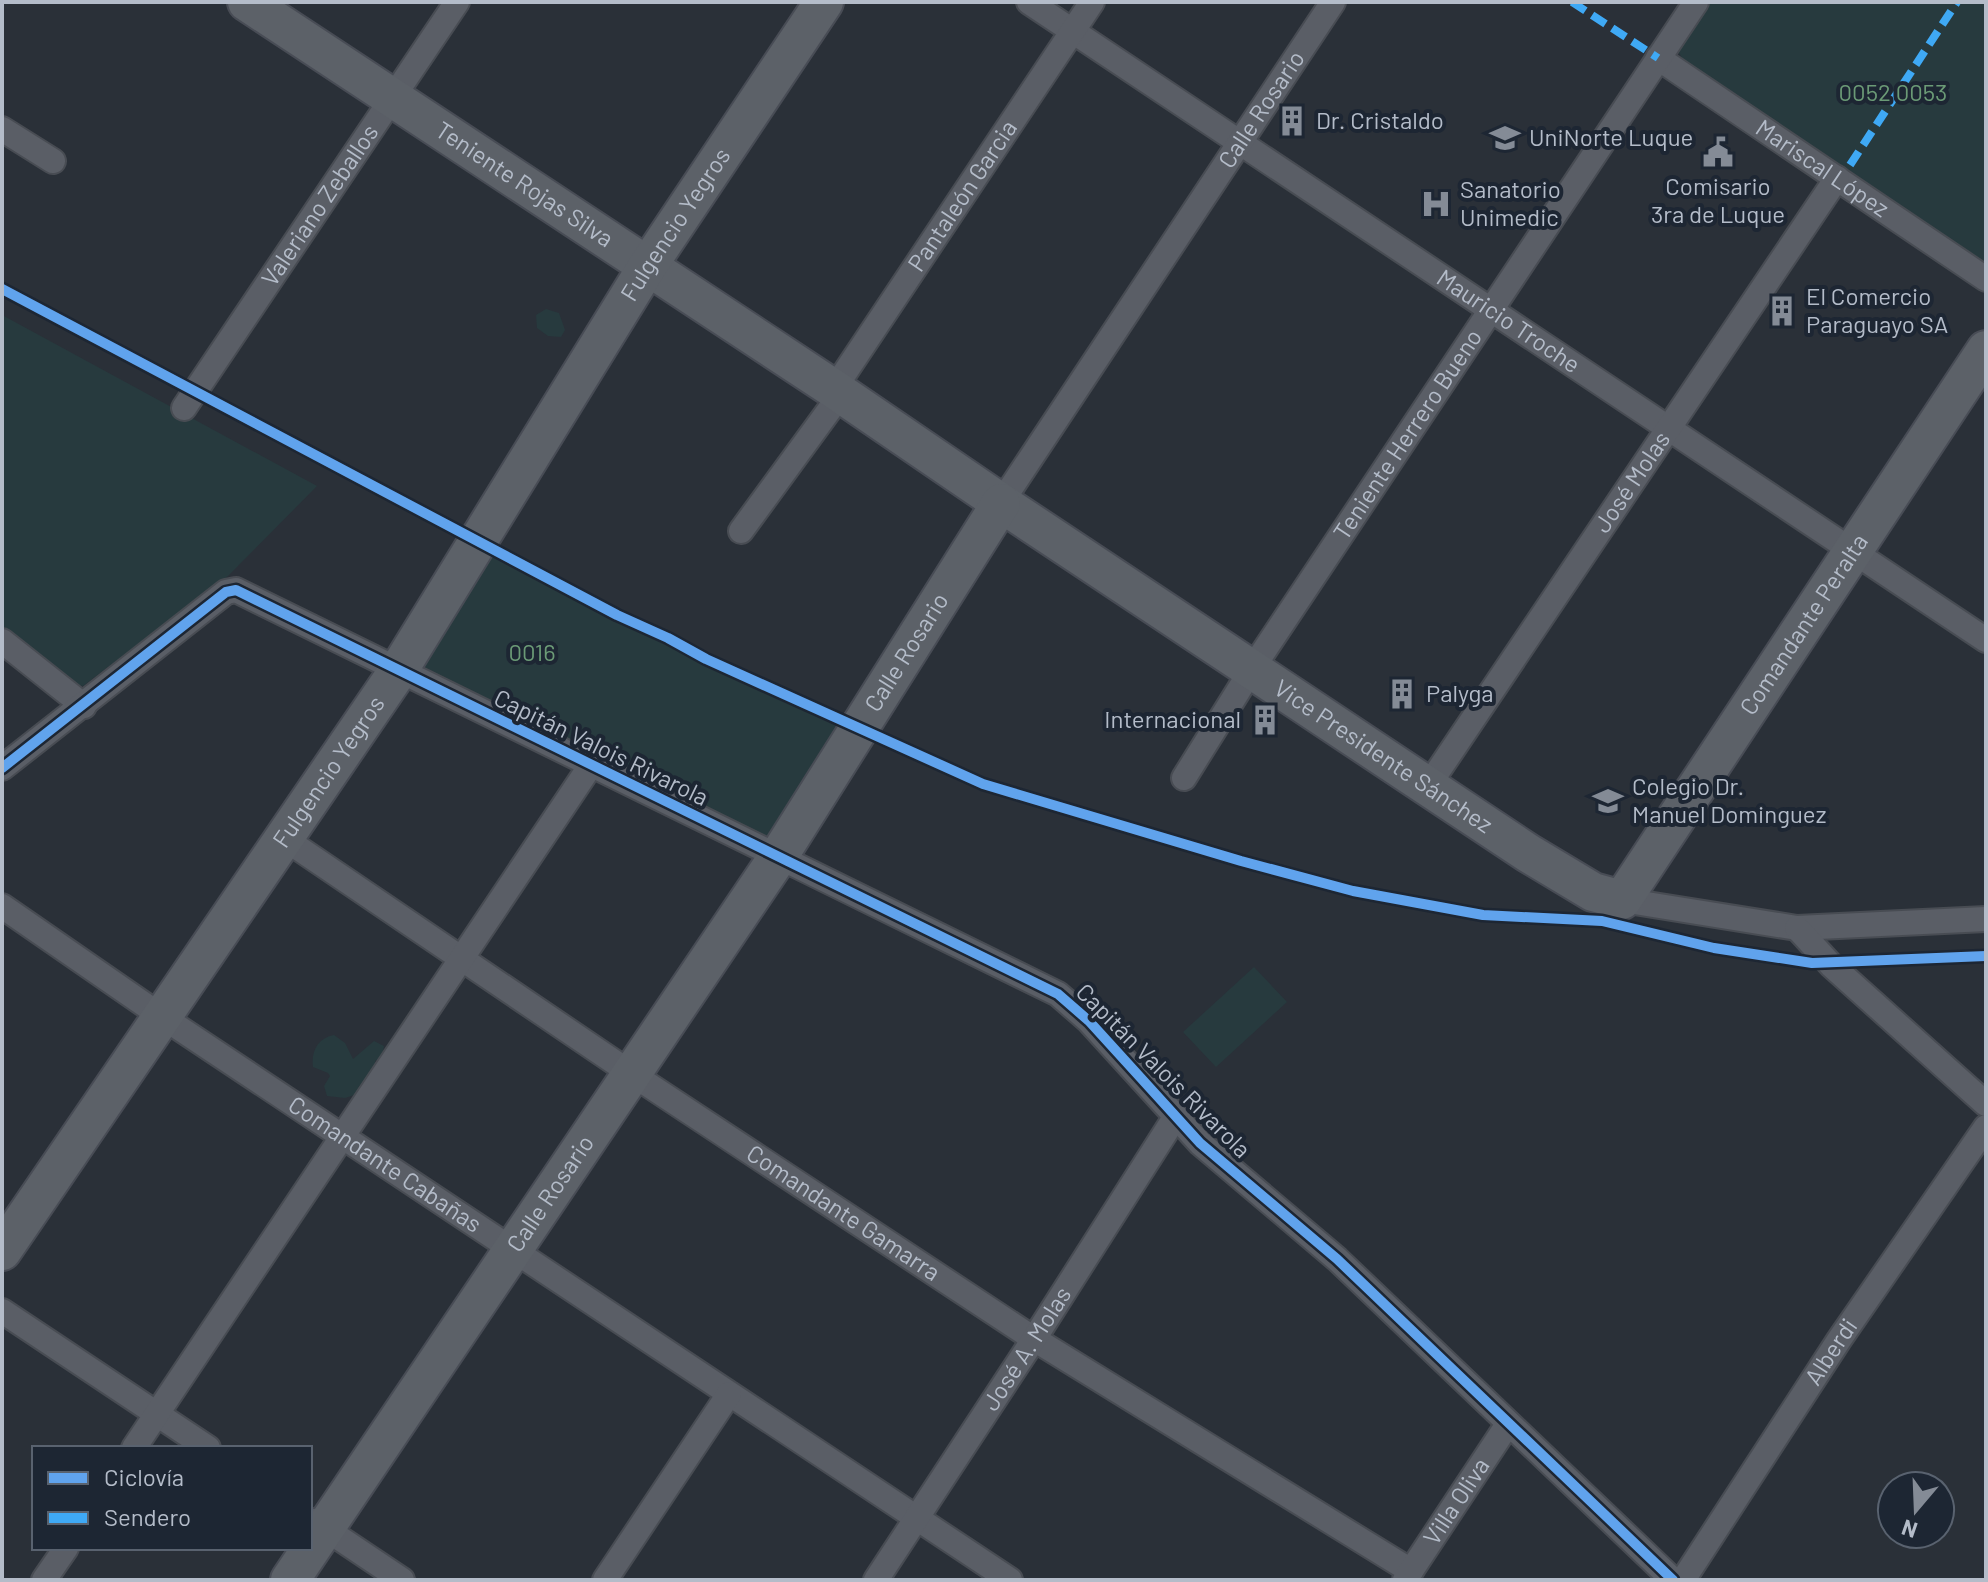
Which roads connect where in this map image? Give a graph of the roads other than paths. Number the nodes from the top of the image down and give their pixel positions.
1 (247, 2) edge
2 (457, 2) edge
3 (824, 2) edge
4 (1029, 2) edge
5 (1092, 2) edge
6 (1333, 2) edge
7 (1696, 2) edge
8 (1073, 31) junction
9 (1658, 58) junction
10 (393, 99) junction
11 (2, 129) edge
12 (1238, 143) junction
13 (53, 161) dead end
14 (1837, 178) junction
15 (647, 267) junction
16 (1986, 279) edge
17 (1491, 309) junction
18 (1986, 350) edge
19 (837, 392) junction
20 (184, 408) dead end
21 (1669, 428) junction
22 (1001, 503) junction
23 (741, 531) dead end
24 (1853, 551) junction
25 (1986, 640) edge
26 (2, 641) edge
27 (1252, 669) junction
28 (398, 671) junction
29 (84, 706) junction
30 (591, 765) junction
31 (2, 768) edge
32 (1184, 778) dead end
33 (1428, 786) junction
34 (285, 839) junction
35 (778, 857) junction
36 (1622, 900) junction
37 (2, 906) edge
38 (1986, 919) edge
39 (1797, 928) junction
40 (462, 959) junction
41 (161, 1016) junction
42 (632, 1074) junction
43 (1986, 1104) edge
44 (1176, 1116) junction
45 (1986, 1127) edge
46 (343, 1135) junction
47 (513, 1250) junction
48 (2, 1251) edge
49 (2, 1311) edge
50 (1034, 1339) junction
51 (729, 1394) junction
52 (158, 1413) junction
53 (1508, 1424) junction
54 (135, 1446) edge
55 (205, 1446) edge
56 (916, 1518) junction
57 (317, 1523) edge
58 (65, 1550) edge
59 (304, 1550) edge
60 (1408, 1576) edge
61 (44, 1580) edge
62 (290, 1580) edge
63 (402, 1580) edge
64 (605, 1580) edge
65 (876, 1580) edge
66 (1010, 1580) edge
67 (1673, 1580) edge
68 (1683, 1580) edge

1 - 10 main road, Teniente Rojas Silva
2 - 10 street, Valeriano Zeballos
3 - 15 main road, Fulgencio Yegros
4 - 8 street, Mauricio Troche
5 - 8 street, Pantaleón Garcia
6 - 12 street, Calle Rosario
7 - 9 street, Teniente Herrero Bueno
8 - 12 street, Mauricio Troche
8 - 19 street, Pantaleón Garcia
9 - 14 street, Mariscal López
9 - 17 street, Teniente Herrero Bueno
10 - 15 main road, Teniente Rojas Silva
10 - 20 street, Valeriano Zeballos
11 - 13 street
12 - 17 street, Mauricio Troche
12 - 22 street, Calle Rosario
14 - 16 street, Mariscal López
14 - 21 street, José Molas
15 - 19 main road, Teniente Rojas Silva
15 - 28 main road, Fulgencio Yegros
17 - 21 street, Mauricio Troche
17 - 27 street, Teniente Herrero Bueno
18 - 24 main road, Comandante Peralta
19 - 22 main road, Teniente Rojas Silva
19 - 23 street, Pantaleón Garcia
21 - 24 street, Mauricio Troche
21 - 33 street, José Molas
22 - 27 main road, Vice Presidente Sánchez
22 - 35 main road, Calle Rosario
24 - 25 street, Mauricio Troche
24 - 36 main road, Comandante Peralta
26 - 29 street
27 - 32 street, Teniente Herrero Bueno
27 - 33 main road, Vice Presidente Sánchez
28 - 29 street, Capitán Valois Rivarola
28 - 30 street, Capitán Valois Rivarola
28 - 34 main road, Fulgencio Yegros
29 - 31 street
30 - 35 street, Capitán Valois Rivarola
30 - 40 street
33 - 36 main road, Vice Presidente Sánchez
34 - 40 street, Comandante Gamarra
34 - 41 main road, Fulgencio Yegros
35 - 42 main road, Calle Rosario
35 - 44 street, Capitán Valois Rivarola
36 - 39 street, Vice Presidente Sánchez
37 - 41 street, Comandante Cabañas
38 - 39 street, Vice Presidente Sánchez
39 - 43 street
40 - 42 street, Comandante Gamarra
40 - 46 street
41 - 46 street, Comandante Cabañas
41 - 48 main road, Fulgencio Yegros
42 - 47 main road, Calle Rosario
42 - 50 street, Comandante Gamarra
44 - 50 street, José A. Molas
44 - 53 street, Capitán Valois Rivarola
45 - 68 street, Alberdi
46 - 47 street, Comandante Cabañas
46 - 52 street
47 - 51 street, Comandante Cabañas
47 - 57 main road, Calle Rosario
49 - 52 street
50 - 56 street, José A. Molas
50 - 60 street, Comandante Gamarra
51 - 56 street, Comandante Cabañas
51 - 64 street
52 - 54 street
52 - 55 street
53 - 60 street, Villa Oliva
53 - 67 street, Capitán Valois Rivarola
56 - 65 street, José A. Molas
56 - 66 street, Comandante Cabañas
57 - 63 street
58 - 61 street
59 - 62 main road, Calle Rosario

